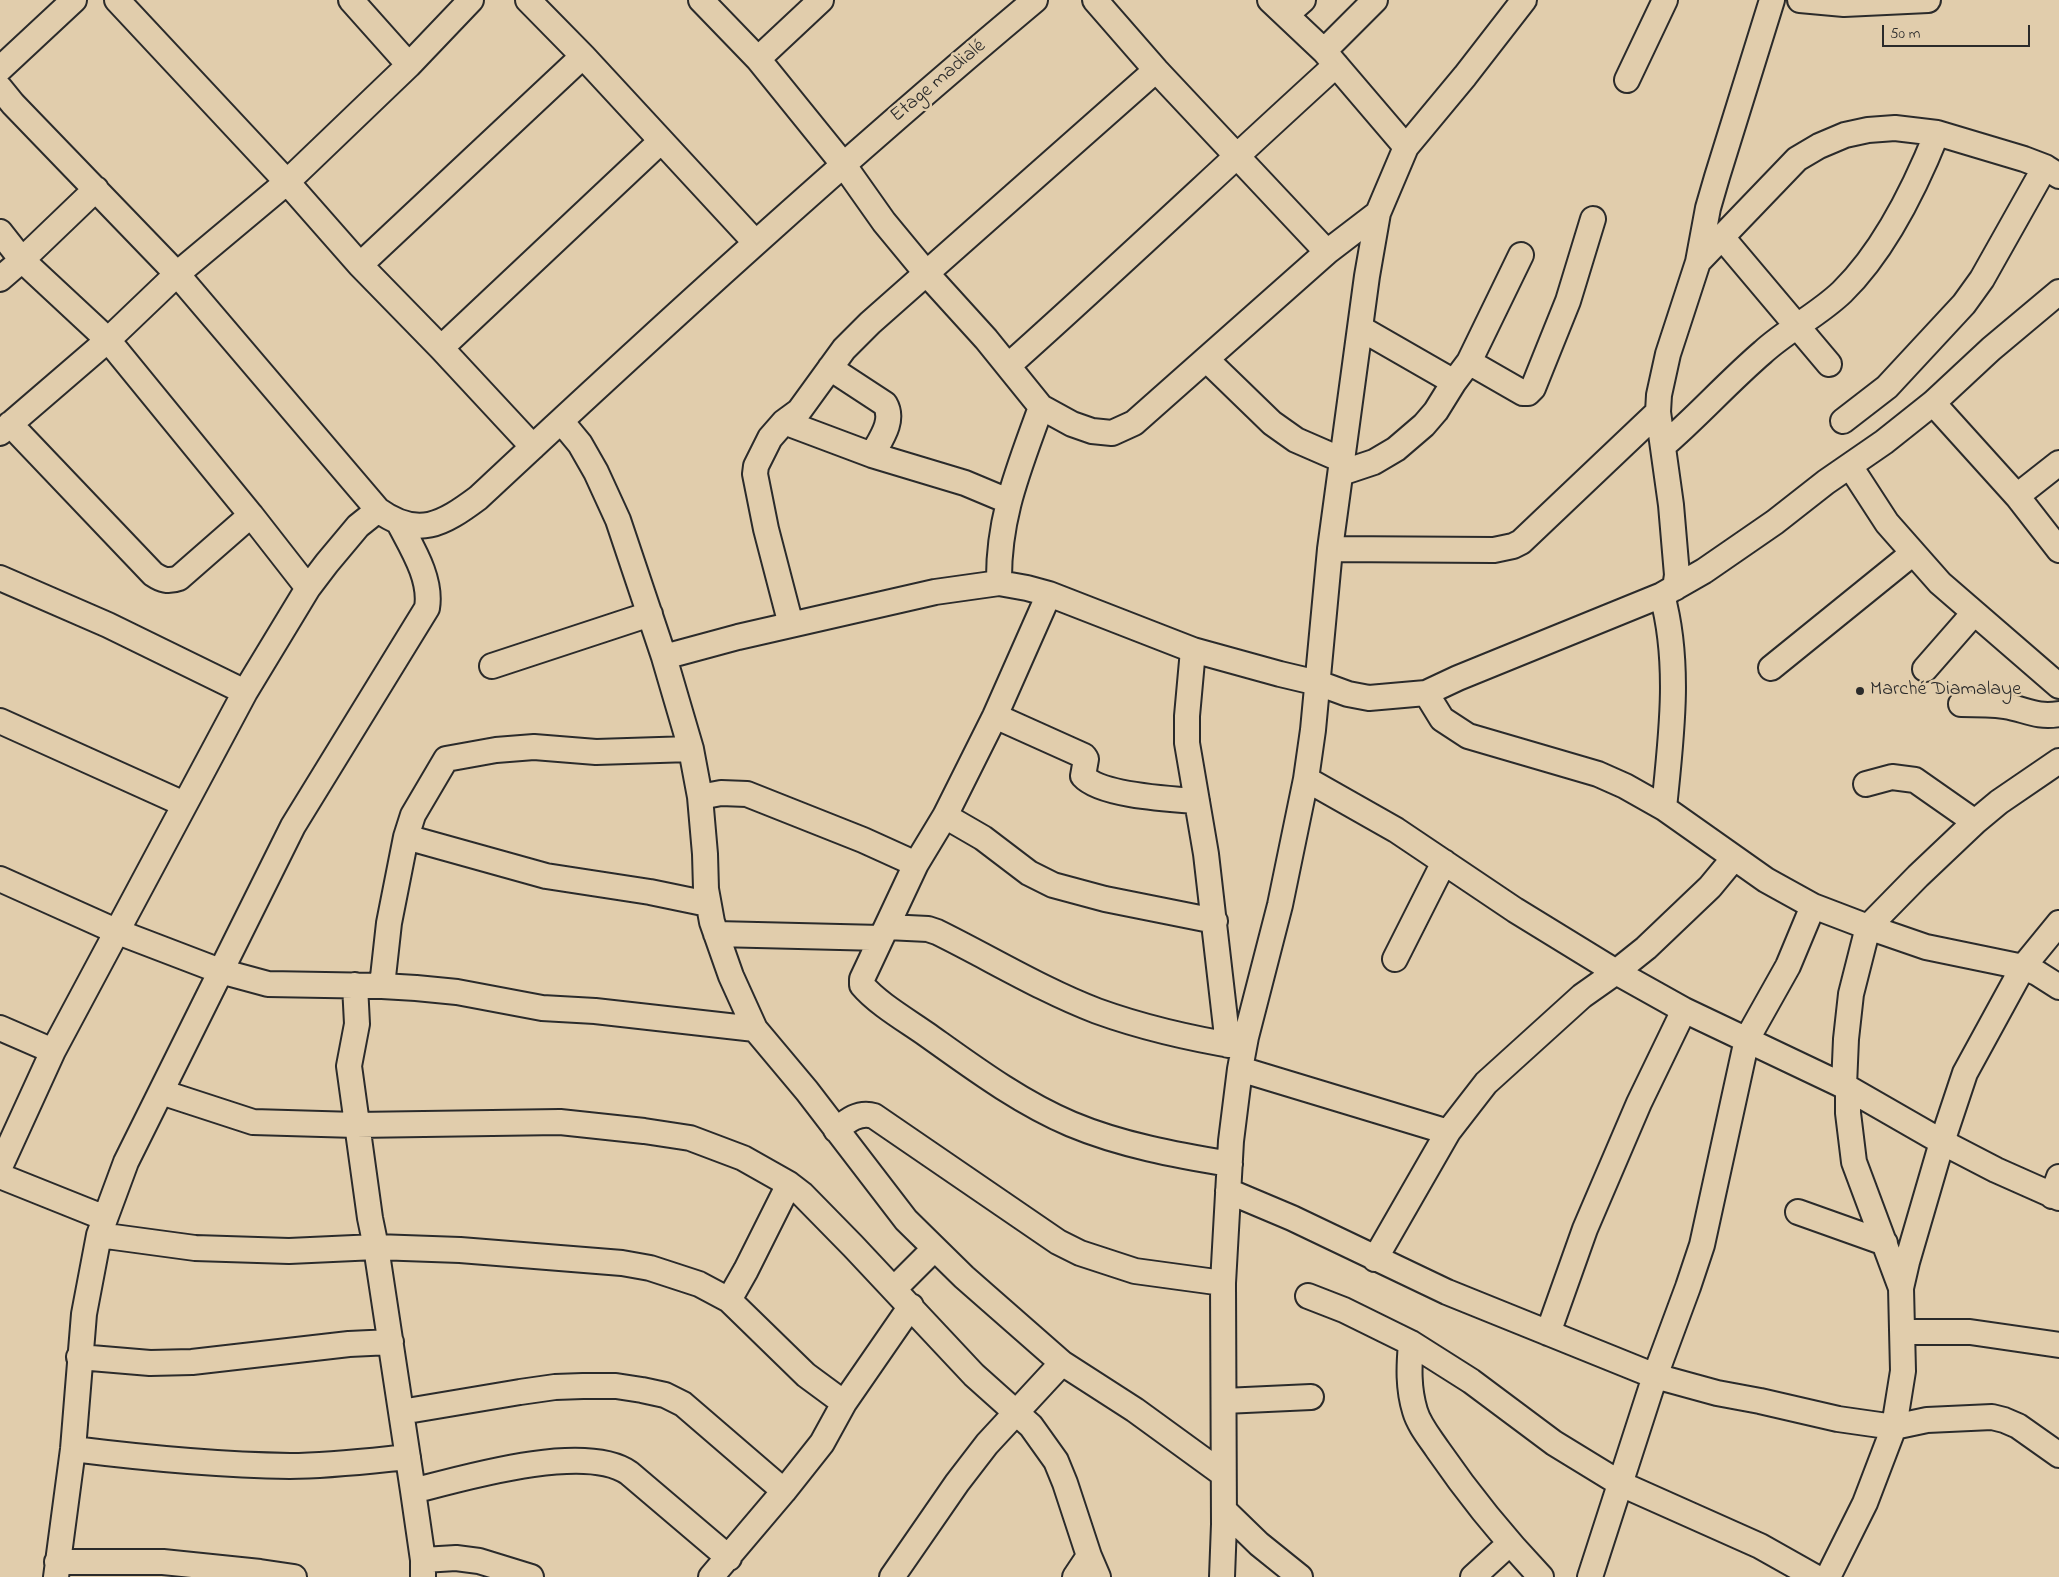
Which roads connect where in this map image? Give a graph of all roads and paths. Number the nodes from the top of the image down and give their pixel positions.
1 (74, 0) edge
2 (117, 0) edge
3 (351, 0) edge
4 (471, 0) edge
5 (528, 0) edge
6 (701, 0) edge
7 (821, 0) edge
8 (1096, 0) edge
9 (1375, 0) edge
10 (1524, 0) edge
11 (1665, 0) edge
12 (1772, 0) edge
13 (1800, 0) edge
14 (1928, 0) edge
15 (1031, 1) edge
16 (1888, 1) edge
17 (1287, 5) edge
18 (582, 56) junction
19 (1330, 58) junction
20 (758, 59) junction
21 (409, 64) junction
22 (0, 70) edge
23 (1156, 70) junction
24 (1626, 80) dead end
25 (4, 103) edge
26 (1937, 133) junction
27 (661, 141) junction
28 (1406, 147) junction
29 (1236, 155) junction
30 (843, 164) junction
31 (2052, 172) edge
32 (287, 182) junction
33 (96, 190) junction
34 (1378, 213) junction
35 (1593, 220) dead end
36 (0, 232) edge
37 (1721, 236) junction
38 (754, 242) junction
39 (1327, 252) junction
40 (1521, 255) dead end
41 (22, 260) junction
42 (1698, 262) junction
43 (360, 265) junction
44 (177, 274) junction
45 (927, 274) junction
46 (0, 279) edge
47 (2059, 292) edge
48 (1797, 324) junction
49 (1360, 328) junction
50 (108, 340) junction
51 (441, 348) junction
52 (1207, 360) junction
53 (1468, 362) junction
54 (1829, 364) dead end
55 (1008, 366) junction
56 (830, 368) junction
57 (1454, 382) junction
58 (1933, 403) junction
59 (1041, 407) junction
60 (1658, 412) junction
61 (561, 421) junction
62 (1843, 421) dead end
63 (784, 422) junction
64 (5, 429) edge
65 (1663, 446) junction
66 (533, 447) junction
67 (872, 455) junction
68 (2059, 463) edge
69 (1341, 466) junction
70 (1850, 466) junction
71 (2016, 496) junction
72 (1008, 501) junction
73 (378, 510) junction
74 (251, 515) junction
75 (400, 523) junction
76 (1330, 550) junction
77 (2059, 550) edge
78 (1913, 553) junction
79 (0, 578) edge
80 (999, 583) junction
81 (308, 588) junction
82 (1669, 591) junction
83 (1049, 594) junction
84 (1974, 613) junction
85 (650, 614) junction
86 (791, 625) junction
87 (1193, 650) junction
88 (664, 657) junction
89 (492, 666) dead end
90 (1771, 668) dead end
91 (1925, 668) dead end
92 (1318, 682) junction
93 (2059, 686) edge
94 (245, 692) junction
95 (1426, 693) junction
96 (1961, 704) dead end
97 (2059, 714) edge
98 (995, 716) junction
99 (0, 721) edge
100 (691, 749) junction
101 (2059, 761) edge
102 (1306, 779) junction
103 (1866, 784) dead end
104 (700, 797) junction
105 (1197, 801) junction
106 (184, 804) junction
107 (1664, 808) junction
108 (945, 816) junction
109 (1975, 822) junction
110 (406, 838) junction
111 (1734, 858) junction
112 (1444, 862) junction
113 (916, 864) junction
114 (0, 879) edge
115 (708, 904) junction
116 (1813, 906) junction
117 (1215, 921) junction
118 (2059, 924) edge
119 (1868, 928) junction
120 (118, 932) junction
121 (884, 933) junction
122 (716, 934) junction
123 (1395, 959) dead end
124 (2023, 967) junction
125 (220, 971) junction
126 (1616, 972) junction
127 (355, 985) junction
128 (382, 986) junction
129 (2059, 987) edge
130 (1684, 1010) junction
131 (0, 1028) edge
132 (756, 1029) junction
133 (1747, 1039) junction
134 (53, 1051) junction
135 (1238, 1054) junction
136 (1846, 1087) junction
137 (160, 1092) junction
138 (356, 1125) junction
139 (836, 1130) junction
140 (1448, 1132) junction
141 (1942, 1142) junction
142 (1230, 1164) junction
143 (0, 1167) edge
144 (0, 1176) edge
145 (790, 1184) junction
146 (1228, 1191) junction
147 (2057, 1191) edge
148 (1798, 1212) dead end
149 (102, 1226) junction
150 (1885, 1244) junction
151 (376, 1247) junction
152 (934, 1249) junction
153 (1375, 1259) junction
154 (1223, 1283) junction
155 (1901, 1288) junction
156 (894, 1289) junction
157 (1308, 1296) dead end
158 (729, 1300) junction
159 (911, 1306) junction
160 (1548, 1332) junction
161 (1903, 1332) junction
162 (391, 1342) junction
163 (1411, 1343) junction
164 (2059, 1344) edge
165 (79, 1357) junction
166 (1062, 1362) junction
167 (1655, 1376) junction
168 (1311, 1397) dead end
169 (1224, 1401) junction
170 (844, 1403) junction
171 (1016, 1411) junction
172 (401, 1412) junction
173 (1894, 1427) junction
174 (73, 1449) junction
175 (2059, 1455) edge
176 (408, 1457) junction
177 (1223, 1474) junction
178 (1622, 1484) junction
179 (413, 1491) junction
180 (784, 1491) junction
181 (1224, 1510) junction
182 (1510, 1544) junction
183 (1089, 1556) junction
184 (729, 1558) junction
185 (423, 1569) edge
186 (56, 1570) edge
187 (294, 1577) edge
188 (531, 1577) edge
189 (712, 1577) edge
190 (892, 1577) edge
191 (1075, 1577) edge
192 (1098, 1577) edge
193 (1222, 1577) edge
194 (1300, 1577) edge
195 (1473, 1577) edge
196 (1541, 1577) edge
197 (1590, 1577) edge
198 (1815, 1577) edge
199 (1828, 1577) edge

1 - 22 street
2 - 32 street
3 - 21 street
4 - 21 street
5 - 18 street
6 - 20 street
7 - 20 street
8 - 23 street
9 - 19 street
10 - 28 street
11 - 24 street
12 - 42 street
13 - 16 street
14 - 16 street
15 - 30 street, Etage madialé
17 - 19 street
18 - 27 street
18 - 43 street
19 - 28 street
19 - 29 street
20 - 30 street
21 - 32 street
23 - 29 street
23 - 45 street
25 - 33 street
26 - 31 street
26 - 37 street
26 - 48 street
27 - 38 street
27 - 51 street
28 - 34 street
29 - 39 street
29 - 55 street
30 - 38 street, Etage madialé
30 - 45 street
31 - 62 street
32 - 43 street
32 - 44 street
33 - 41 street
33 - 44 street
34 - 39 street
34 - 49 street
35 - 53 street
36 - 41 street
37 - 42 street
37 - 48 street
38 - 61 street, Etage madialé
39 - 52 street
40 - 53 street
41 - 46 street
41 - 50 street
42 - 60 street
43 - 51 street
44 - 50 street
44 - 73 street
45 - 55 street
45 - 56 street
47 - 58 street
48 - 54 street
48 - 65 street
49 - 57 street
49 - 69 street
50 - 64 street
50 - 74 street
51 - 66 street
52 - 59 street
52 - 69 street
53 - 57 street
55 - 59 street
56 - 63 street
56 - 67 street
57 - 69 street
58 - 70 street
58 - 71 street
59 - 72 street
60 - 65 street
60 - 76 street
61 - 66 street, Etage madialé
61 - 85 street
63 - 67 street
63 - 86 street
64 - 74 street
65 - 82 street
66 - 75 street, Etage madialé
67 - 72 street
68 - 71 street
69 - 76 street
70 - 78 street
70 - 82 street
71 - 77 street
72 - 80 street
73 - 75 street
73 - 81 street
74 - 81 street
75 - 125 street
76 - 92 street
78 - 84 street
78 - 90 street
79 - 94 street
80 - 83 street
80 - 86 street
81 - 94 street
82 - 95 street
82 - 107 street
83 - 87 street
83 - 98 street
84 - 91 street
84 - 93 street
85 - 88 street
85 - 89 street
86 - 88 street
87 - 92 street
87 - 105 street
88 - 100 street
92 - 95 street
92 - 102 street
94 - 106 street
95 - 107 street
96 - 97 street
98 - 105 street
98 - 108 street
99 - 106 street
100 - 104 street
100 - 110 street
101 - 109 street
102 - 112 street
102 - 135 street
103 - 109 street
104 - 113 street
104 - 115 street
105 - 117 street
106 - 120 street
107 - 111 street
108 - 113 street
108 - 117 street
109 - 119 street
110 - 115 street
110 - 128 street
111 - 116 street
111 - 126 street
112 - 123 street
112 - 126 street
113 - 121 street
114 - 120 street
115 - 122 street
116 - 119 street
116 - 133 street
117 - 135 street
118 - 124 street
119 - 124 street
119 - 136 street
120 - 125 street
120 - 134 street
121 - 122 street
121 - 135 street
121 - 142 street
122 - 132 street
124 - 129 street
124 - 141 street
125 - 127 street
125 - 137 street
126 - 130 street
126 - 140 street
127 - 128 street
127 - 138 street
128 - 132 street
130 - 133 street
130 - 160 street
131 - 134 street
132 - 139 street
133 - 136 street
133 - 167 street
134 - 143 street
135 - 140 street
135 - 142 street
136 - 141 street
136 - 150 street
137 - 138 street
137 - 149 street
138 - 145 street
138 - 151 street
139 - 152 street
139 - 154 street
140 - 153 street
141 - 147 street
141 - 155 street
142 - 146 street
144 - 149 street
145 - 156 street
145 - 158 street
146 - 153 street
146 - 154 street
148 - 150 street
149 - 151 street
149 - 165 street
150 - 155 street
151 - 158 street
151 - 162 street
152 - 156 street
152 - 166 street
153 - 160 street
154 - 169 street
155 - 161 street
156 - 159 street
157 - 163 street
158 - 170 street
159 - 170 street
159 - 171 street
160 - 167 street
161 - 164 street
161 - 173 street
162 - 165 street
162 - 172 street
163 - 178 street
163 - 182 street
165 - 174 street
166 - 171 street
166 - 177 street
167 - 173 street
167 - 178 street
168 - 169 street
169 - 177 street
170 - 180 street
171 - 183 street
171 - 190 street
172 - 176 street
172 - 180 street
173 - 175 street
173 - 199 street
174 - 176 street
174 - 186 street
176 - 179 street
177 - 181 street
178 - 197 street
178 - 198 street
179 - 184 street
179 - 185 street
180 - 184 street
181 - 193 street
181 - 194 street
182 - 195 street
182 - 196 street
183 - 191 street
183 - 192 street
184 - 189 street
185 - 188 street
186 - 187 street

